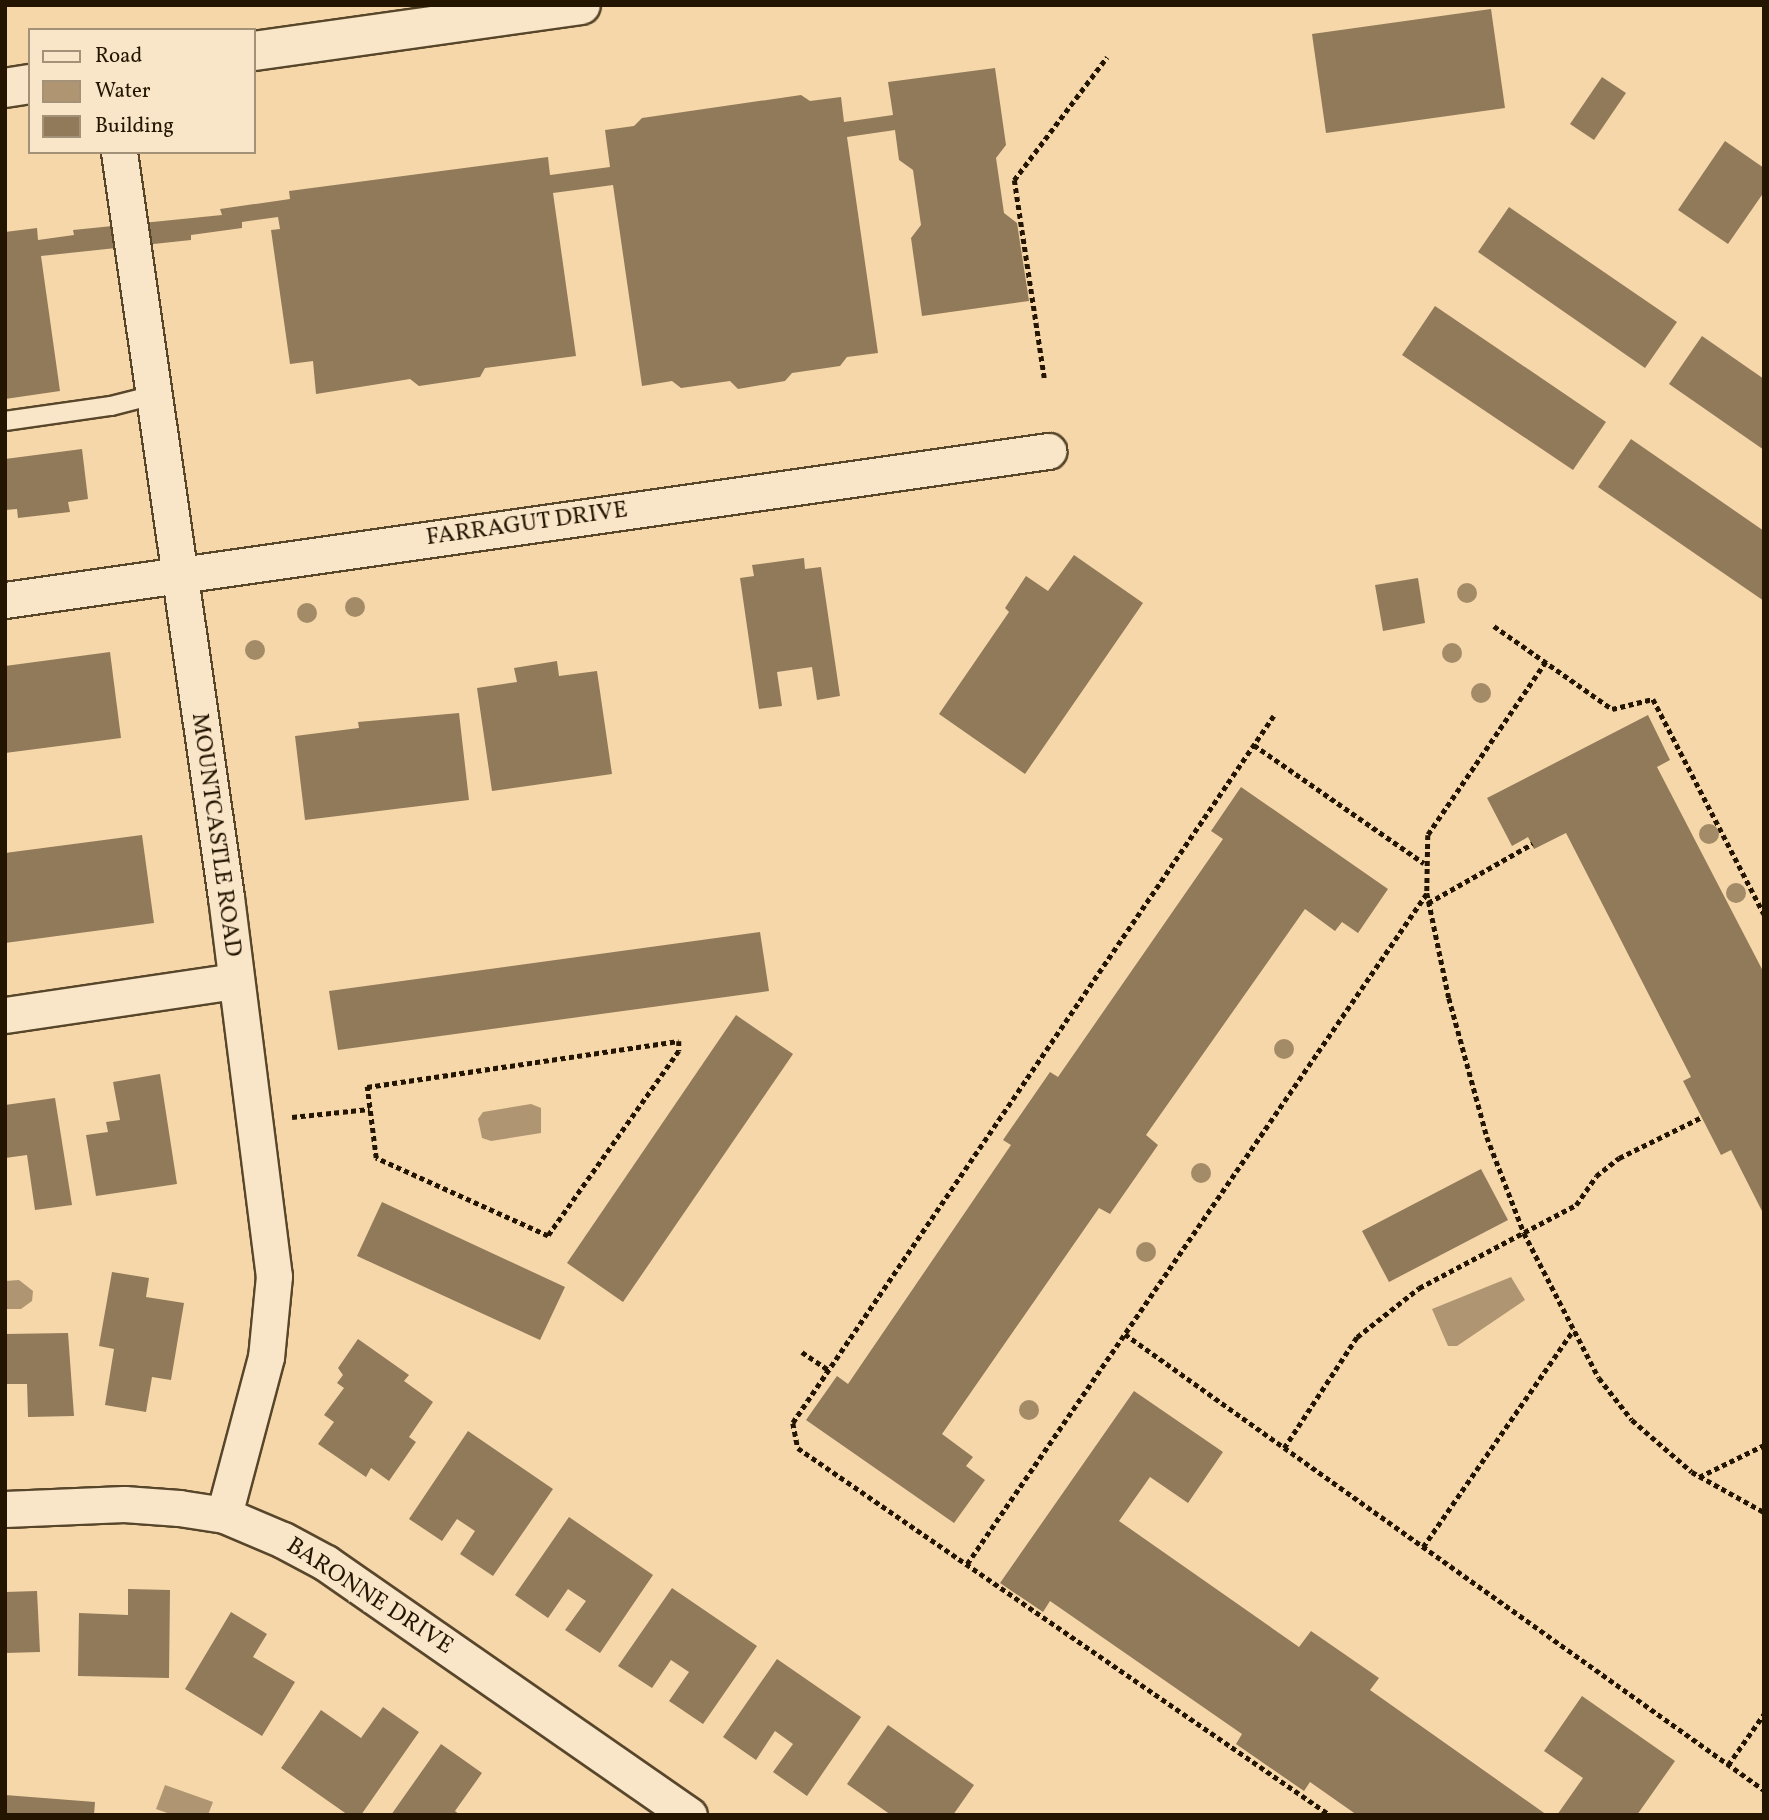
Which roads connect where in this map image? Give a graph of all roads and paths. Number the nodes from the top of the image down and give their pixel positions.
1 (581, 5) edge
2 (256, 51) edge
3 (1107, 57) dead end
4 (28, 84) edge
5 (5, 88) edge
6 (119, 154) edge
7 (1044, 378) dead end
8 (154, 395) junction
9 (5, 421) edge
10 (1048, 451) dead end
11 (178, 575) junction
12 (5, 600) edge
13 (1494, 626) dead end
14 (1546, 662) junction
15 (1274, 716) dead end
16 (1254, 745) junction
17 (1532, 844) dead end
18 (1424, 863) junction
19 (1427, 893) junction
20 (1428, 903) junction
21 (1764, 914) edge
22 (234, 981) junction
23 (5, 1015) edge
24 (370, 1109) junction
25 (292, 1117) dead end
26 (1702, 1117) dead end
27 (1524, 1233) junction
28 (1573, 1330) junction
29 (1125, 1334) junction
30 (802, 1352) dead end
31 (829, 1370) junction
32 (1764, 1445) edge
33 (1284, 1448) junction
34 (1699, 1477) junction
35 (5, 1509) edge
36 (1764, 1512) edge
37 (224, 1515) junction
38 (1423, 1547) junction
39 (967, 1564) junction
40 (1764, 1714) edge
41 (1728, 1765) junction
42 (1764, 1790) edge
43 (689, 1815) edge
44 (1330, 1815) edge

1 - 2 street
3 - 7 path
4 - 5 street
6 - 8 street, MOUNTCASTLE ROAD
8 - 9 lane
8 - 11 street, MOUNTCASTLE ROAD
10 - 11 street, FARRAGUT DRIVE
11 - 12 street, FARRAGUT DRIVE
11 - 22 street, MOUNTCASTLE ROAD
13 - 14 path
14 - 18 path
14 - 21 path
15 - 16 path
16 - 18 path
16 - 31 path
17 - 20 path
18 - 19 path
19 - 20 path
19 - 29 path
20 - 27 path
22 - 23 street
22 - 37 street, MOUNTCASTLE ROAD
24 - 24 path
24 - 25 path
26 - 27 path
27 - 28 path
27 - 33 path
28 - 34 path
28 - 38 path
29 - 33 path
29 - 39 path
30 - 31 path
31 - 39 path
32 - 34 path
33 - 38 path
34 - 36 path
35 - 37 street, BARONNE DRIVE
37 - 43 street, BARONNE DRIVE
38 - 41 path
39 - 44 path
40 - 41 path
41 - 42 path

